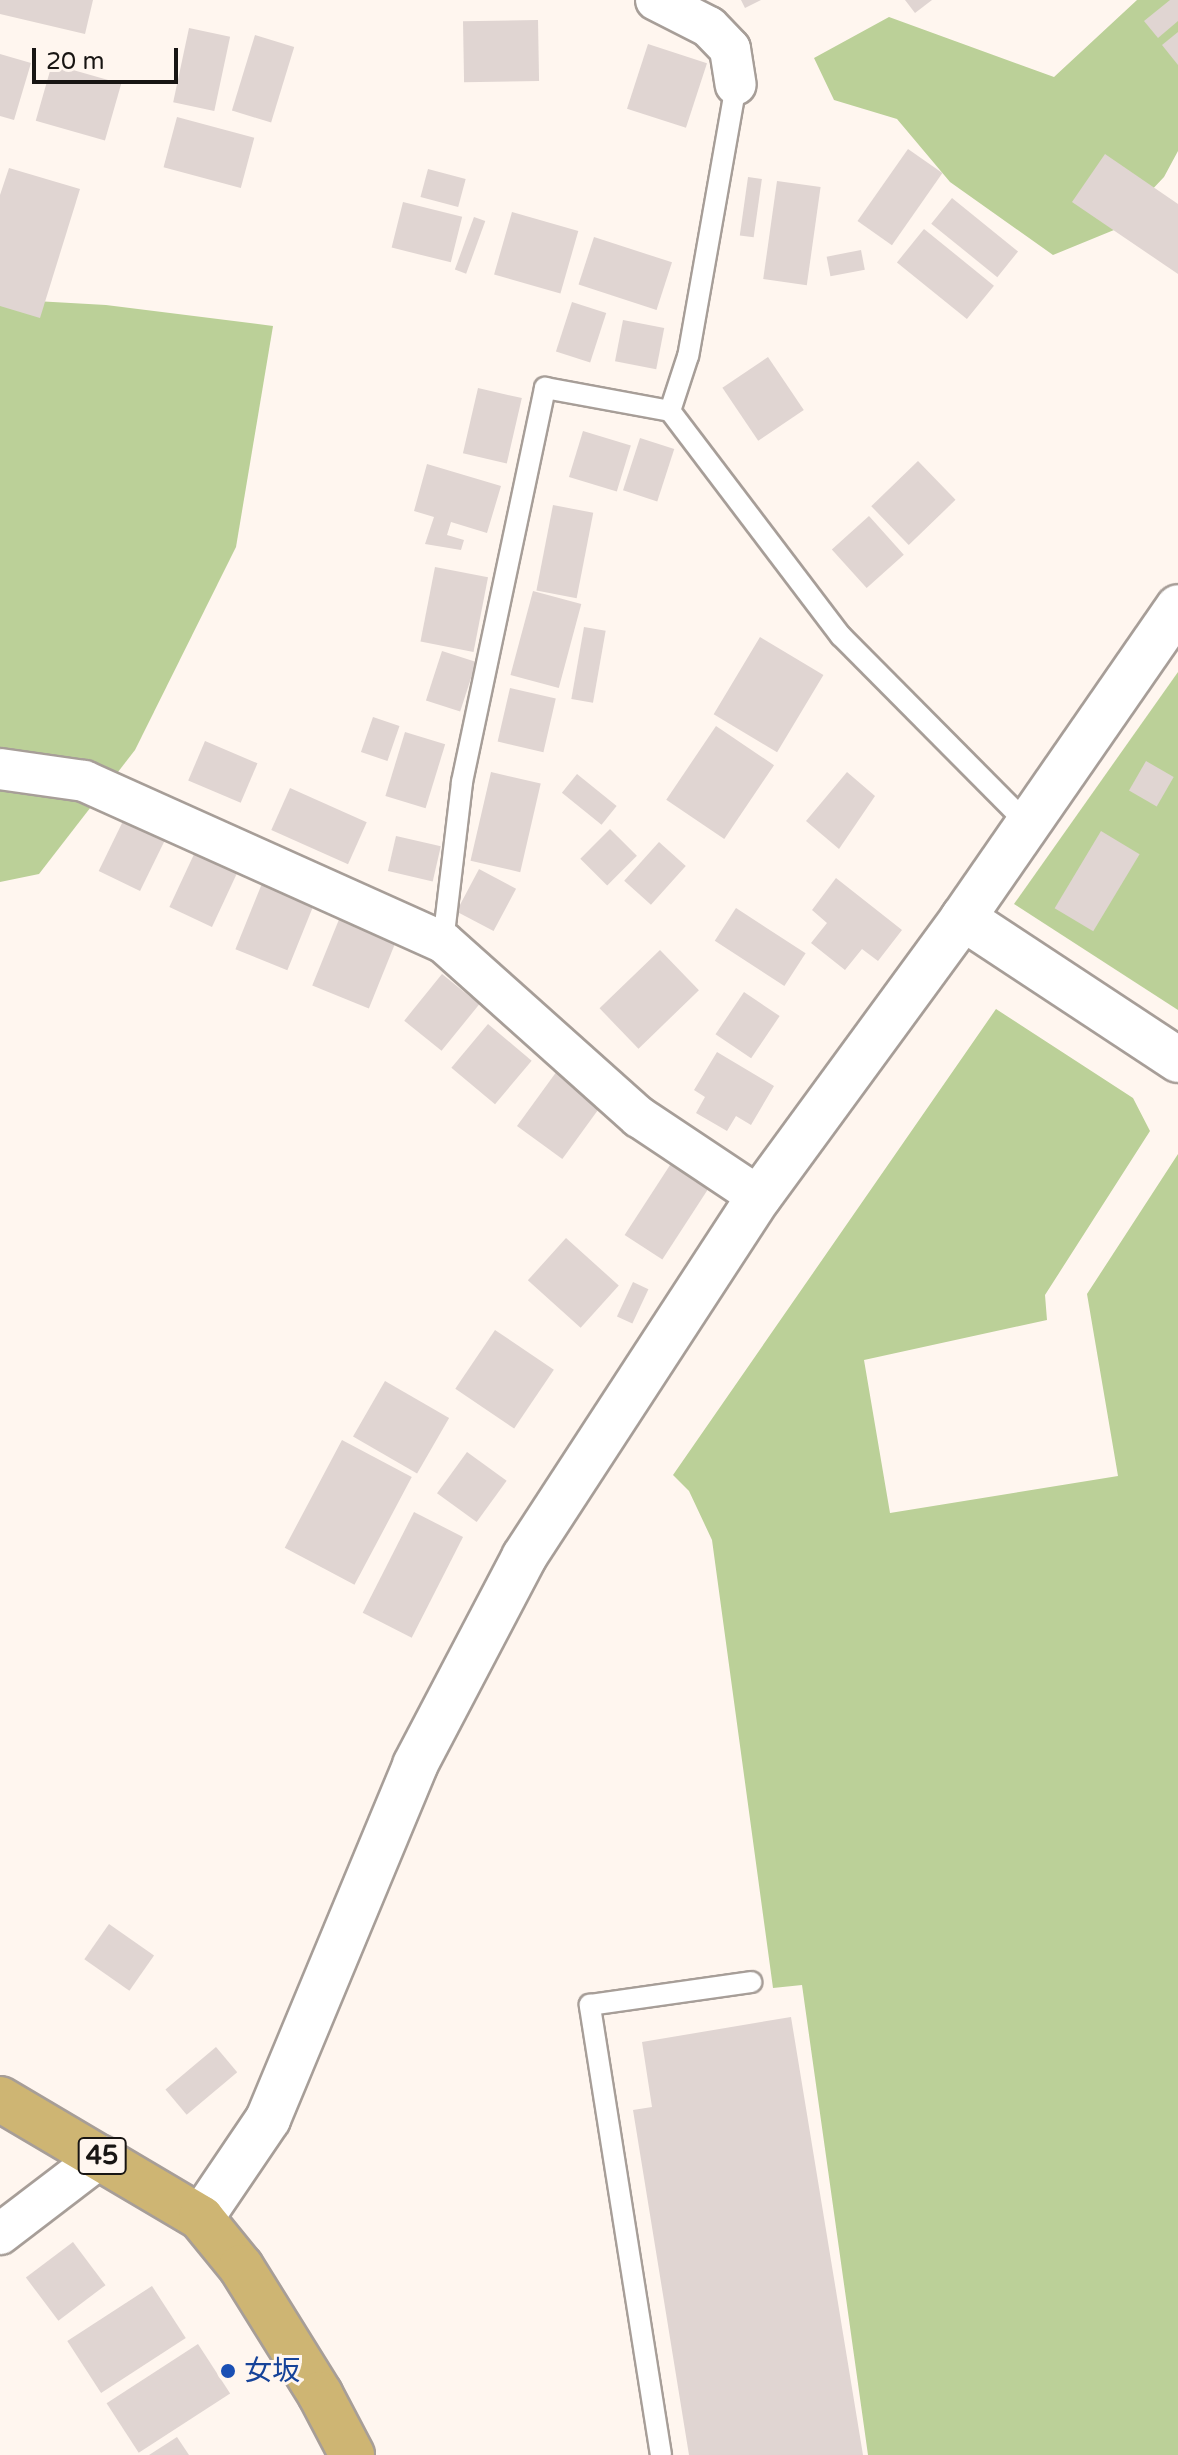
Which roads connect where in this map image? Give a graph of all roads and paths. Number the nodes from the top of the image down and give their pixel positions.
1 (656, 0) edge
2 (736, 85) joint
3 (670, 411) junction
4 (1178, 607) edge
5 (0, 769) edge
6 (1028, 824) junction
7 (963, 918) junction
8 (443, 942) junction
9 (1178, 1060) edge
10 (759, 1197) junction
11 (751, 1982) dead end
12 (0, 2099) edge
13 (102, 2156) junction
14 (201, 2218) junction
15 (0, 2234) edge
16 (352, 2455) edge
17 (661, 2455) edge

1 - 2 street
2 - 3 lane
3 - 6 lane
3 - 8 lane
4 - 6 street
5 - 8 street
6 - 7 street
7 - 9 street
7 - 10 street
8 - 10 street
10 - 14 street
11 - 17 lane
12 - 13 main road, 45
13 - 14 main road, 45
13 - 15 street
14 - 16 main road, 45

